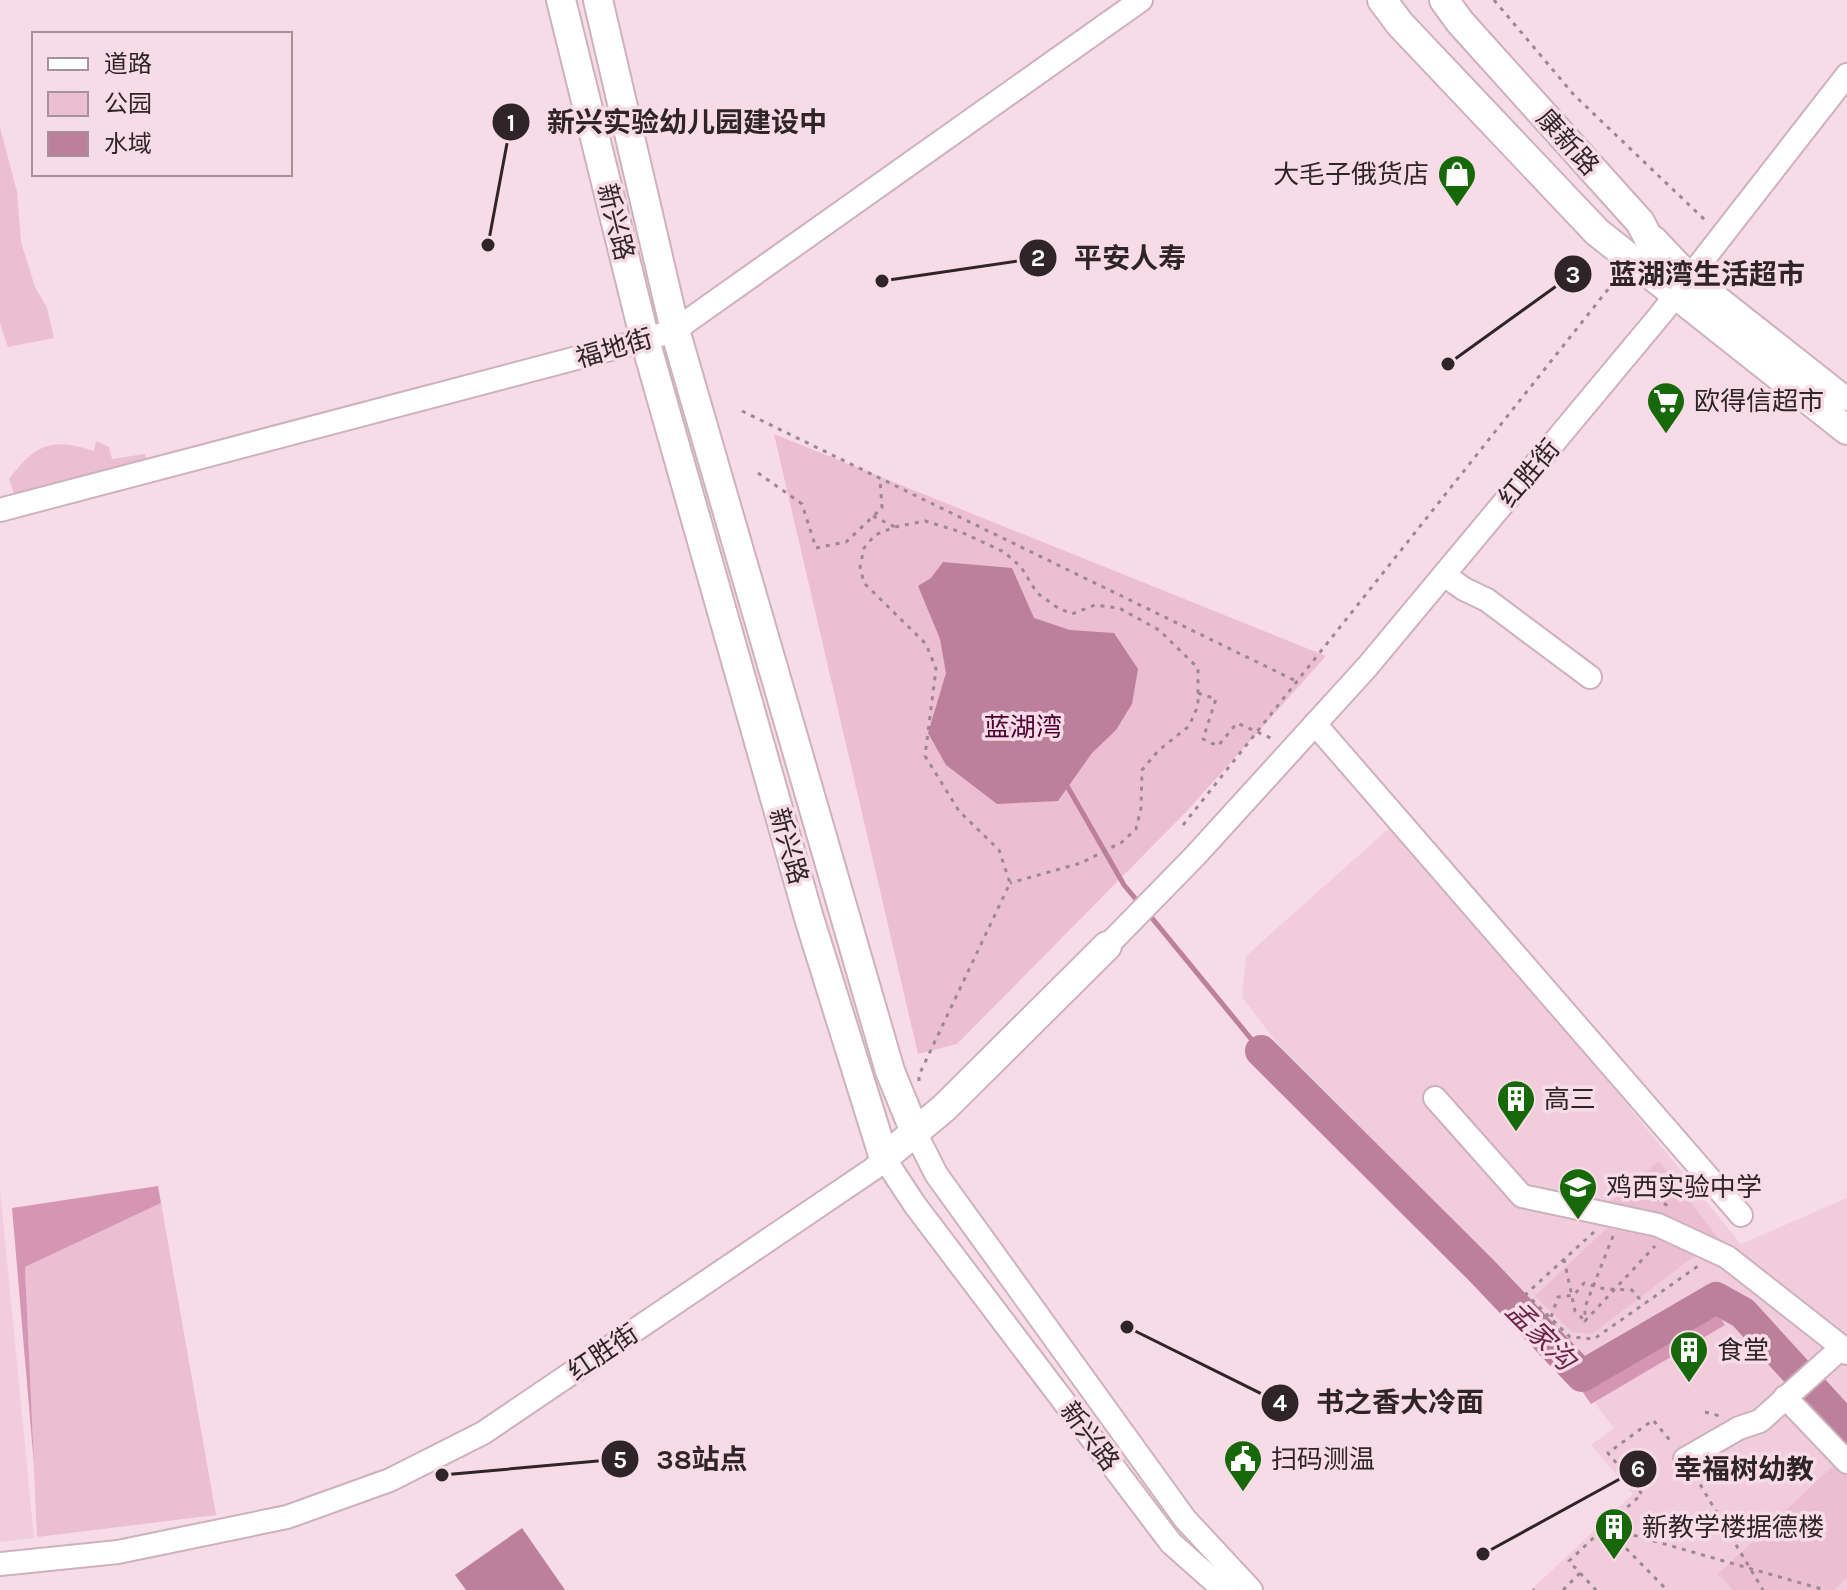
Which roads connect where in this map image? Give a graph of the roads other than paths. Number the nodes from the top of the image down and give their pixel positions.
1 (561, 0) edge
2 (598, 0) edge
3 (1141, 0) edge
4 (1382, 0) edge
5 (1444, 0) edge
6 (1847, 75) edge
7 (1684, 284) junction
8 (675, 330) junction
9 (645, 340) junction
10 (1847, 399) edge
11 (1847, 430) edge
12 (0, 510) edge
13 (1444, 575) junction
14 (1590, 677) dead end
15 (1315, 724) junction
16 (1107, 946) joint
17 (1435, 1098) dead end
18 (915, 1132) junction
19 (884, 1158) junction
20 (1741, 1215) dead end
21 (1781, 1298) dead end
22 (1839, 1359) edge
23 (1789, 1393) junction
24 (1685, 1459) road end
25 (1847, 1462) edge
26 (0, 1564) edge
27 (1229, 1586) edge

1 - 9 main road, 新兴路
2 - 8 main road, 新兴路
3 - 8 street, 福地街
4 - 7 main road
5 - 7 main road, 康新路
6 - 7 street, 红胜街
7 - 10 street
7 - 11 main road
7 - 13 street, 红胜街
8 - 9 street, 福地街
8 - 18 main road, 新兴路
9 - 12 street, 福地街
9 - 19 main road, 新兴路
13 - 14 street
13 - 15 street, 红胜街
15 - 16 street, 红胜街
15 - 20 street
16 - 18 main road, 红胜街
17 - 22 street
18 - 19 main road, 红胜街
18 - 27 street, 新兴路
19 - 26 street, 红胜街
19 - 27 street, 新兴路
21 - 22 street
22 - 23 street
23 - 24 street
23 - 25 street

